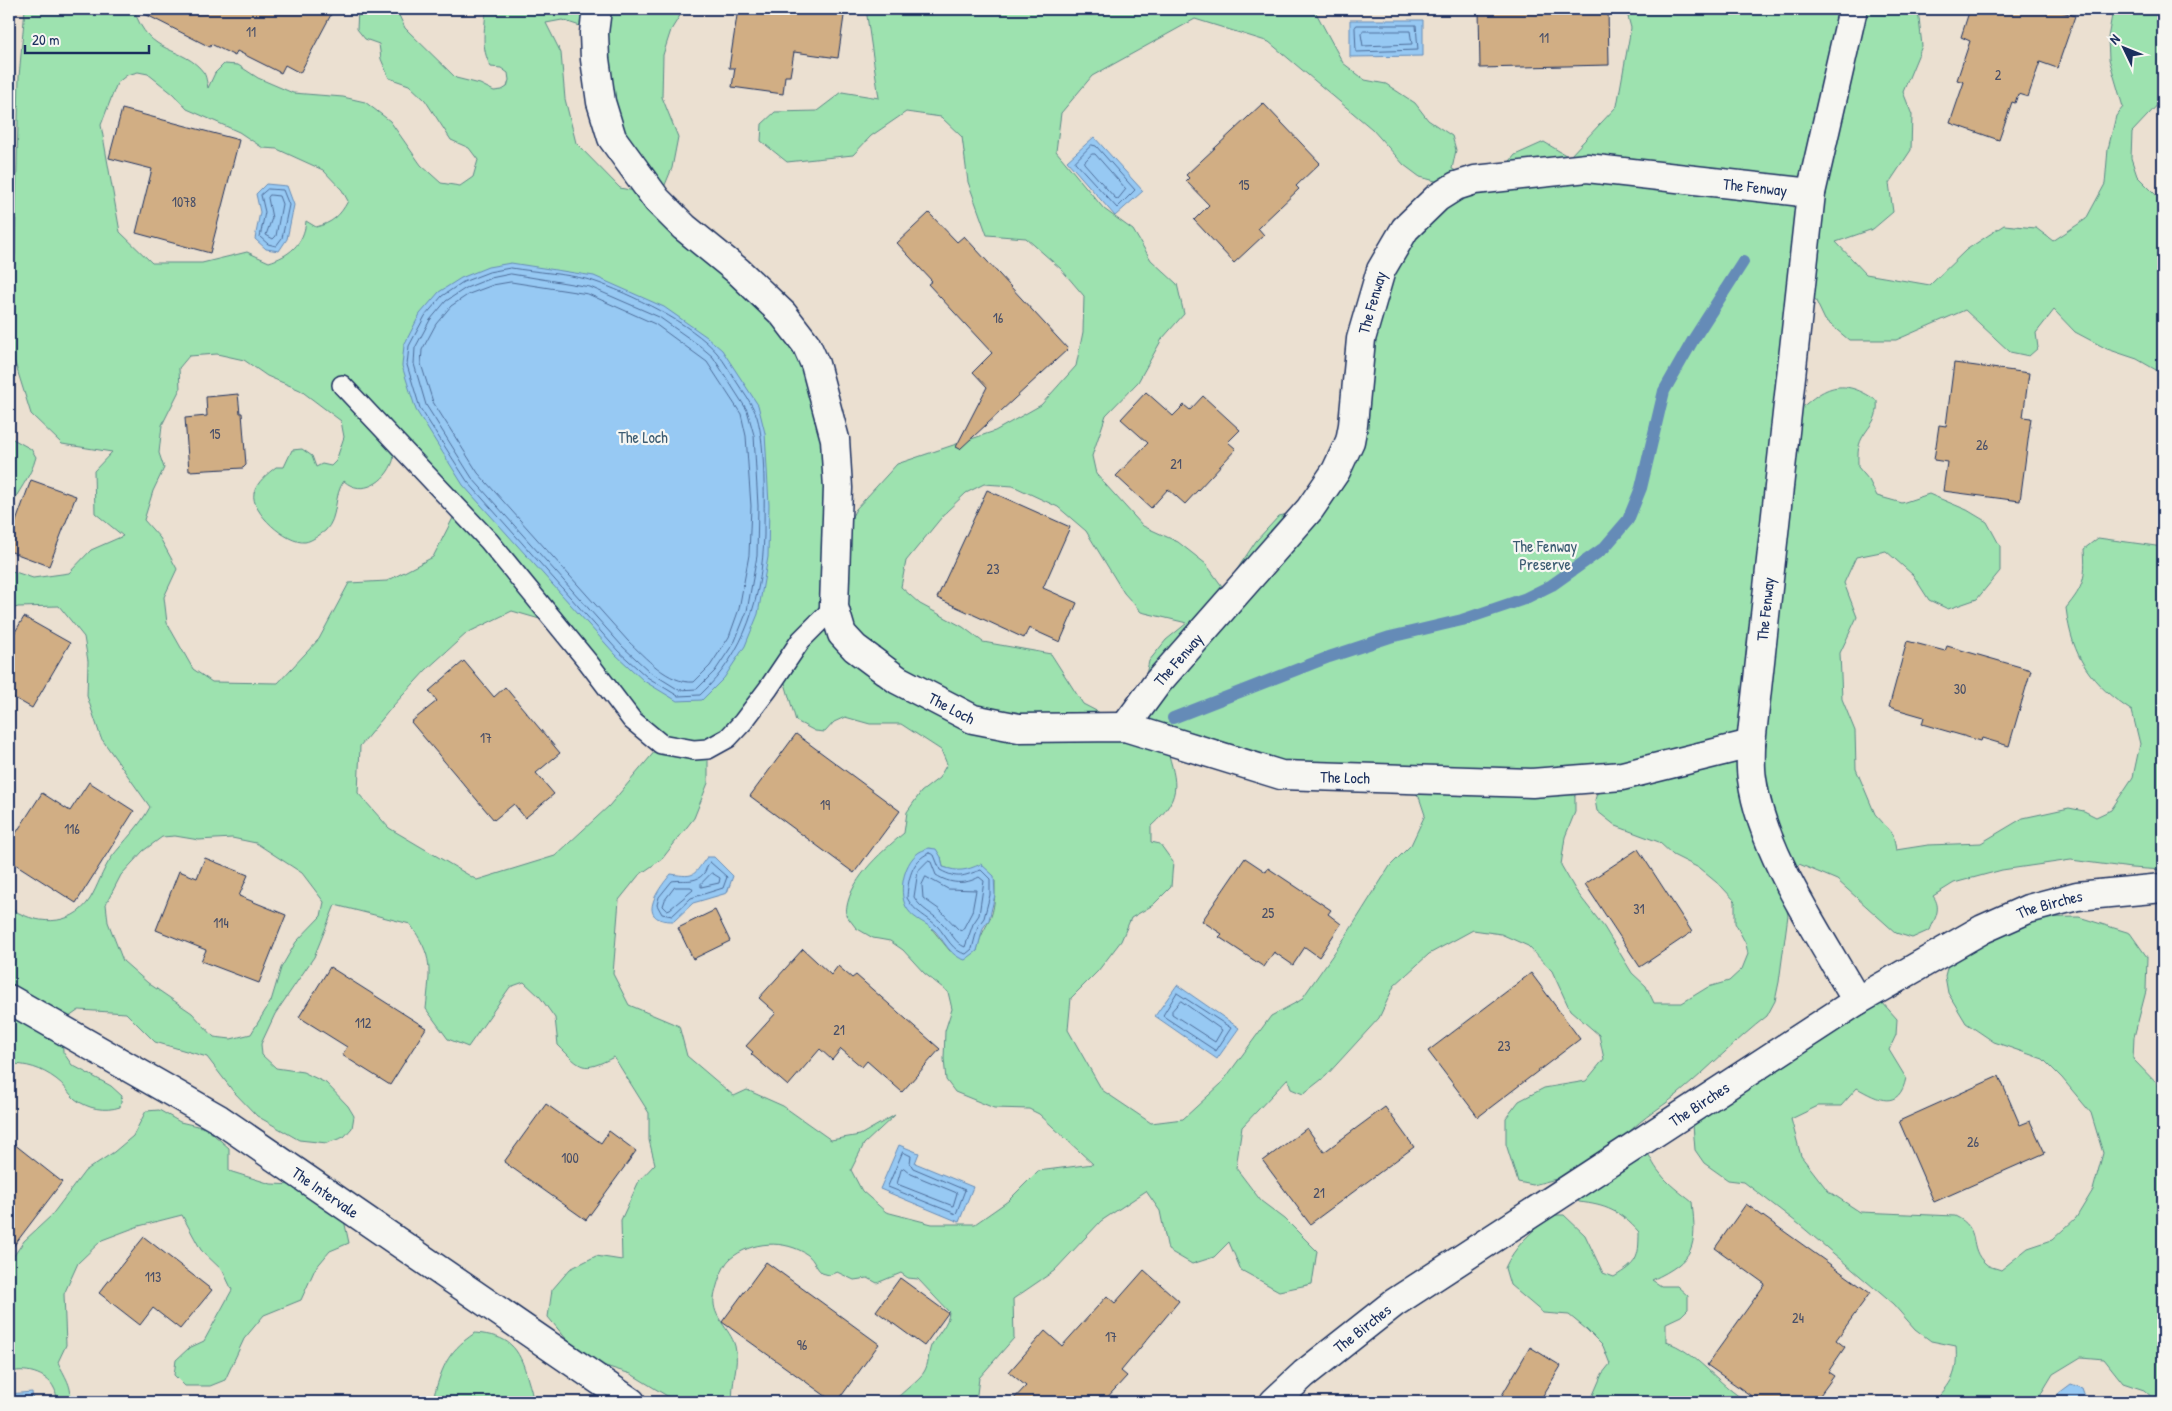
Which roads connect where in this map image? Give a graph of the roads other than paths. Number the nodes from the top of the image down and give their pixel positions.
1 (597, 9) edge
2 (1853, 9) edge
3 (1811, 193) junction
4 (342, 385) dead end
5 (834, 607) junction
6 (1125, 727) junction
7 (1751, 744) junction
8 (2163, 888) edge
9 (9, 999) edge
10 (1857, 1001) junction
11 (631, 1402) edge
12 (1274, 1402) edge

1 - 5 street, The Loch
2 - 3 street, The Fenway
3 - 6 street, The Fenway
3 - 7 street, The Fenway
4 - 5 lane
5 - 6 street, The Loch
6 - 7 street, The Loch
7 - 10 street, The Fenway
8 - 10 street, The Birches
9 - 11 street, The Intervale
10 - 12 street, The Birches

